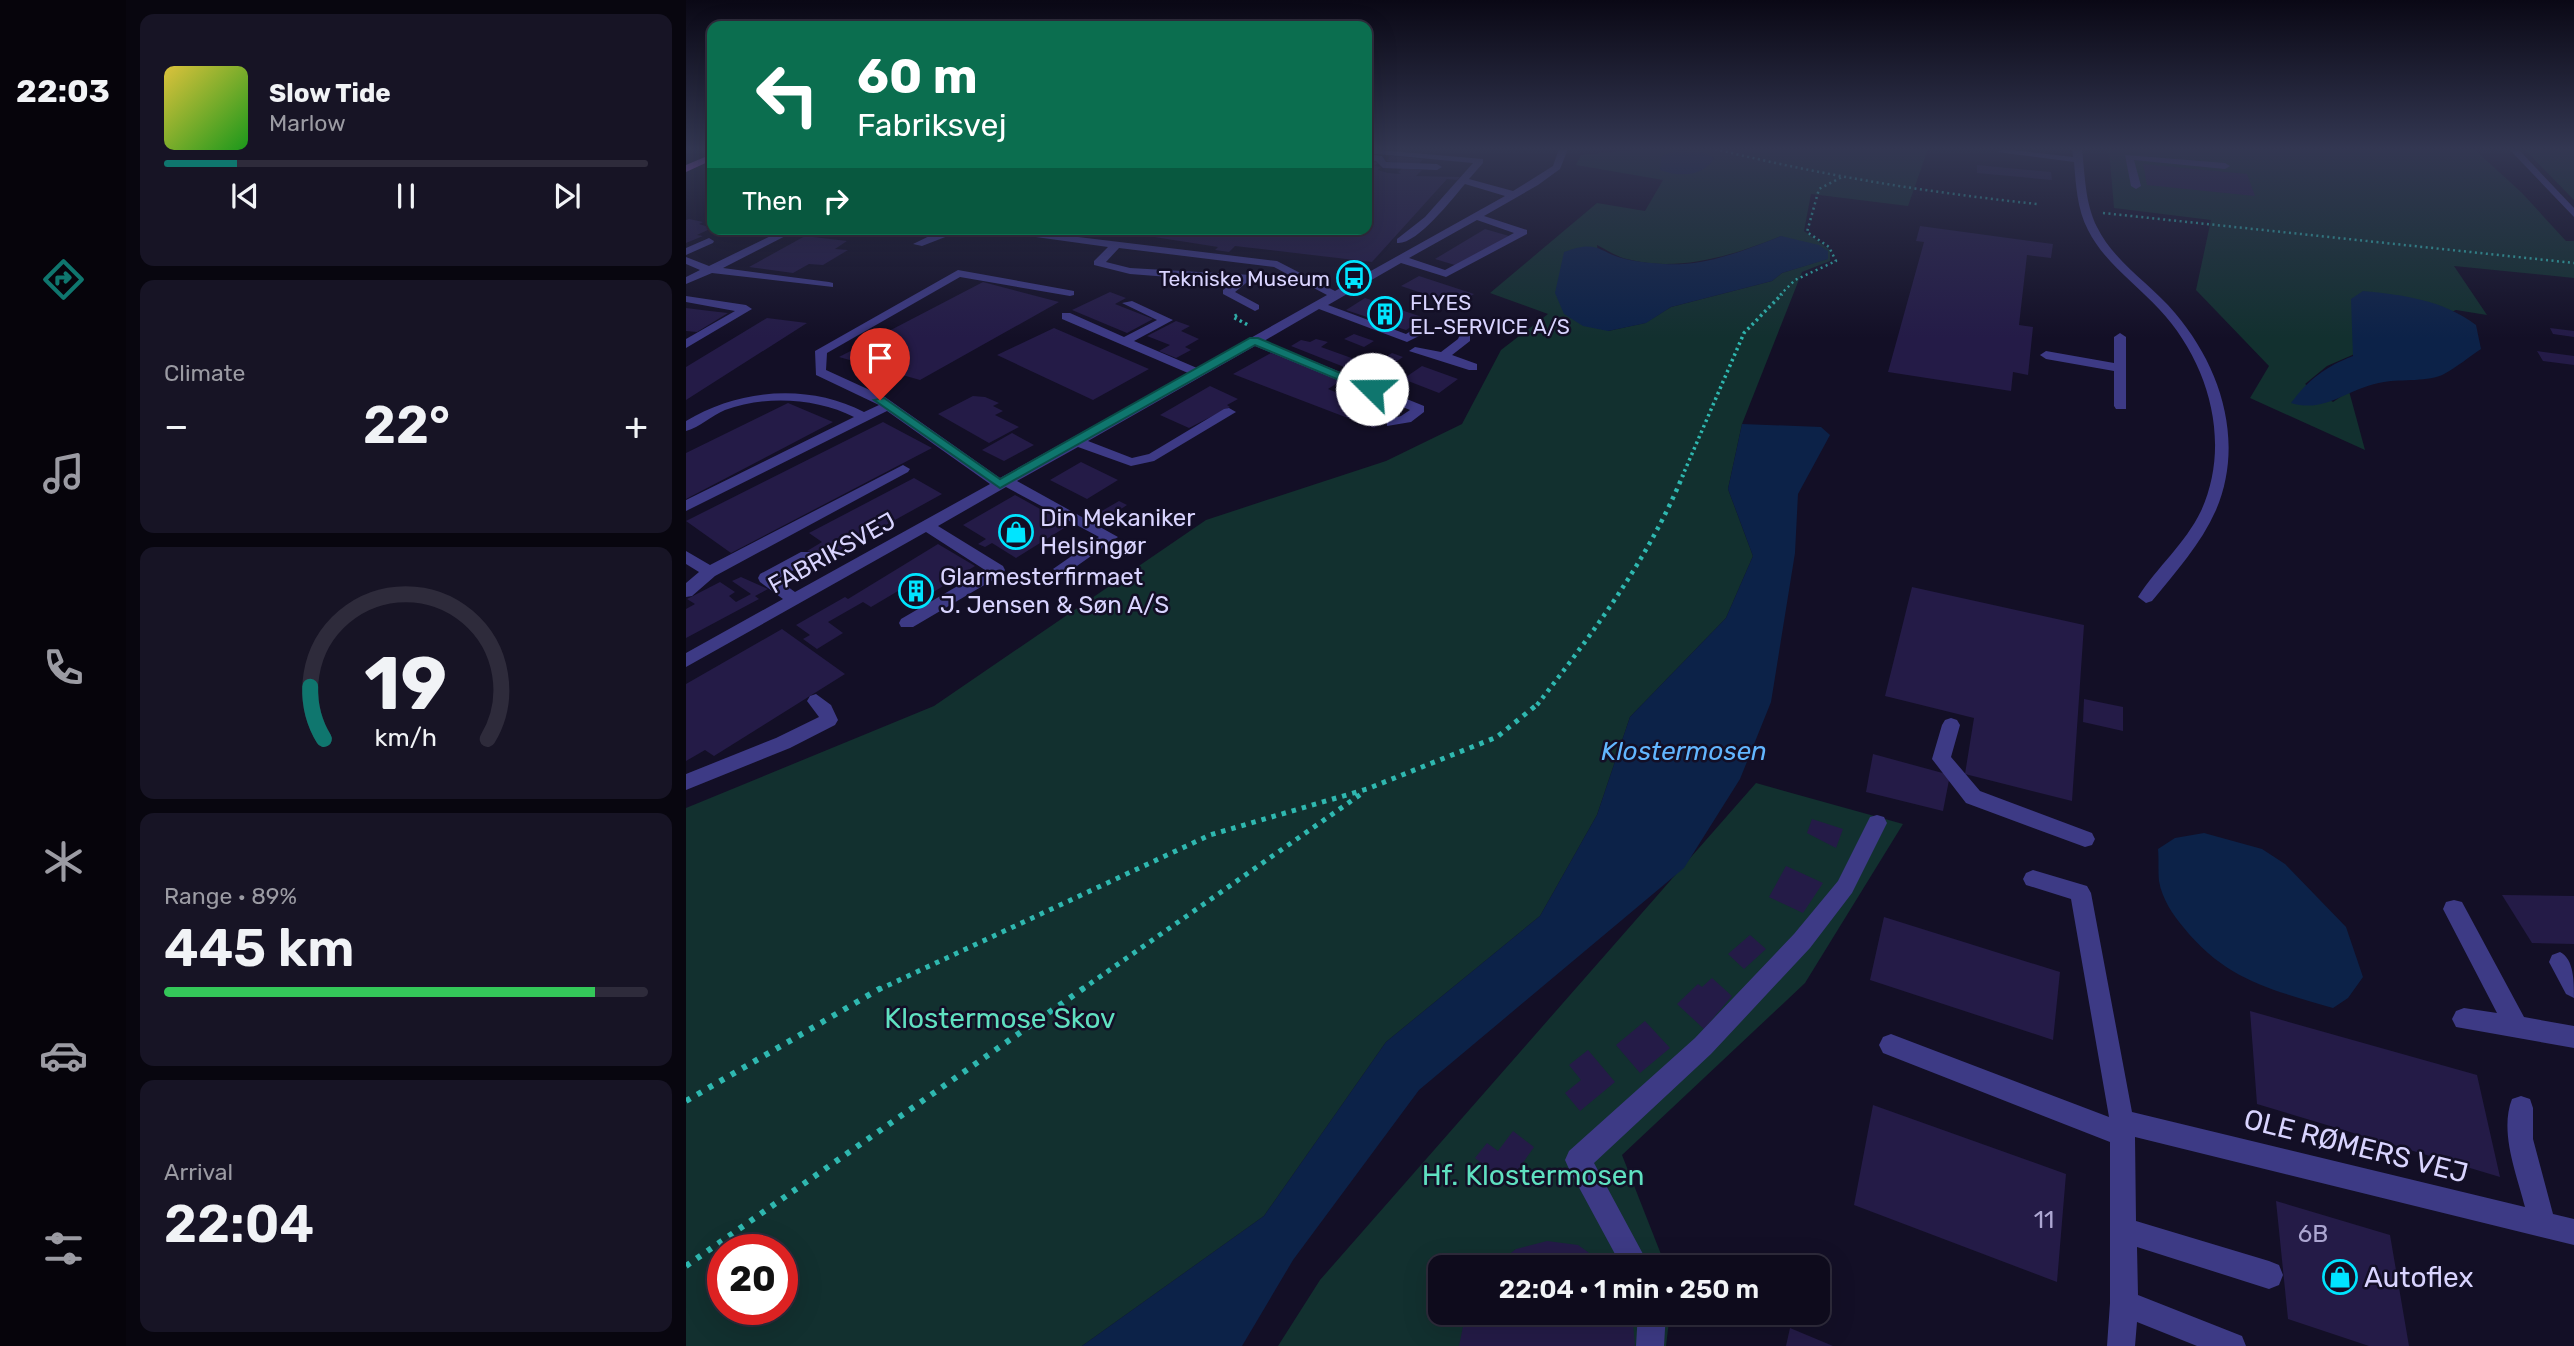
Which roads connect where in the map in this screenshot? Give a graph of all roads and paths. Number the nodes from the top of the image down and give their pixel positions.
1 (2085, 211) edge
2 (1435, 212) edge
3 (1483, 212) edge
4 (1813, 212) edge
5 (2092, 212) edge
6 (1475, 216) junction
7 (781, 235) edge
8 (907, 235) edge
9 (940, 235) edge
10 (1061, 235) edge
11 (930, 238) junction
12 (709, 241) dead end
13 (1401, 242) dead end
14 (918, 244) dead end
15 (1117, 244) junction
16 (686, 252) edge
17 (1400, 259) junction
18 (1267, 263) junction
19 (2574, 263) edge
20 (688, 264) edge
21 (708, 270) junction
22 (1244, 279) junction
23 (686, 281) edge
24 (829, 285) dead end
25 (1070, 293) dead end
26 (1335, 295) junction
27 (686, 299) edge
28 (1128, 303) dead end
29 (1318, 305) junction
30 (1255, 307) dead end
31 (1066, 316) dead end
32 (1423, 329) dead end
33 (1466, 333) dead end
34 (2120, 337) dead end
35 (1125, 341) junction
36 (1254, 341) junction
37 (686, 344) edge
38 (1415, 352) dead end
39 (2046, 355) dead end
40 (1443, 356) junction
41 (1474, 368) dead end
42 (2120, 368) junction
43 (1198, 373) junction
44 (883, 403) junction
45 (2121, 406) dead end
46 (1229, 412) dead end
47 (864, 417) junction
48 (1392, 423) dead end
49 (686, 428) edge
50 (1076, 441) junction
51 (903, 469) dead end
52 (1003, 482) junction
53 (686, 506) edge
54 (927, 526) junction
55 (686, 556) edge
56 (807, 556) dead end
57 (1061, 569) dead end
58 (709, 572) junction
59 (686, 592) edge
60 (2146, 597) dead end
61 (795, 600) junction
62 (907, 623) dead end
63 (686, 662) edge
64 (816, 701) dead end
65 (1951, 725) dead end
66 (686, 782) edge
67 (1367, 789) junction
68 (1877, 823) dead end
69 (2085, 839) dead end
70 (2033, 879) dead end
71 (2454, 909) dead end
72 (2560, 962) dead end
73 (2574, 987) edge
74 (2464, 1018) dead end
75 (2517, 1027) junction
76 (2574, 1037) edge
77 (1891, 1045) dead end
78 (686, 1101) edge
79 (2521, 1108) dead end
80 (2122, 1128) junction
81 (2543, 1225) junction
82 (2123, 1230) junction
83 (2574, 1232) edge
84 (1630, 1255) edge
85 (686, 1266) edge
86 (2269, 1275) dead end
87 (2124, 1303) junction
88 (1651, 1325) edge
89 (1650, 1346) edge
90 (2121, 1346) edge
91 (2232, 1346) edge

1 - 60 street
2 - 13 street
3 - 6 street, FABRIKSVEJ
4 - 67 path
5 - 19 path
6 - 17 street, FABRIKSVEJ
6 - 17 street
7 - 21 street
8 - 11 path
9 - 11 street
10 - 15 street
11 - 14 street
12 - 16 street
15 - 18 street
15 - 22 street
17 - 26 street, FABRIKSVEJ
18 - 22 street
18 - 26 street
20 - 21 street
21 - 23 street
21 - 24 street
22 - 30 street
25 - 44 street
26 - 29 street, FABRIKSVEJ
27 - 37 street
28 - 35 street
29 - 32 street
29 - 36 street, FABRIKSVEJ
31 - 35 street
33 - 40 street
34 - 42 street
35 - 43 street
36 - 43 street, FABRIKSVEJ
36 - 48 street
38 - 40 street
39 - 42 street
40 - 41 street
42 - 45 street
43 - 50 street, FABRIKSVEJ
44 - 47 street
44 - 52 street
46 - 50 street
47 - 49 street
47 - 53 street
50 - 52 street, FABRIKSVEJ
51 - 58 street
52 - 54 street, FABRIKSVEJ
52 - 57 street
54 - 61 street, FABRIKSVEJ
54 - 62 street
55 - 58 street
56 - 61 street
58 - 59 street
61 - 63 street, FABRIKSVEJ
64 - 66 street
65 - 69 street
67 - 78 path
67 - 85 path
68 - 84 street
70 - 80 street
71 - 75 street
72 - 73 street
74 - 75 street
75 - 76 street
77 - 80 street, OLE RØMERS VEJ
79 - 81 street
80 - 81 street, OLE RØMERS VEJ
80 - 82 street
81 - 83 street, OLE RØMERS VEJ
82 - 86 street
82 - 87 street
87 - 90 street
87 - 91 street
88 - 89 street

